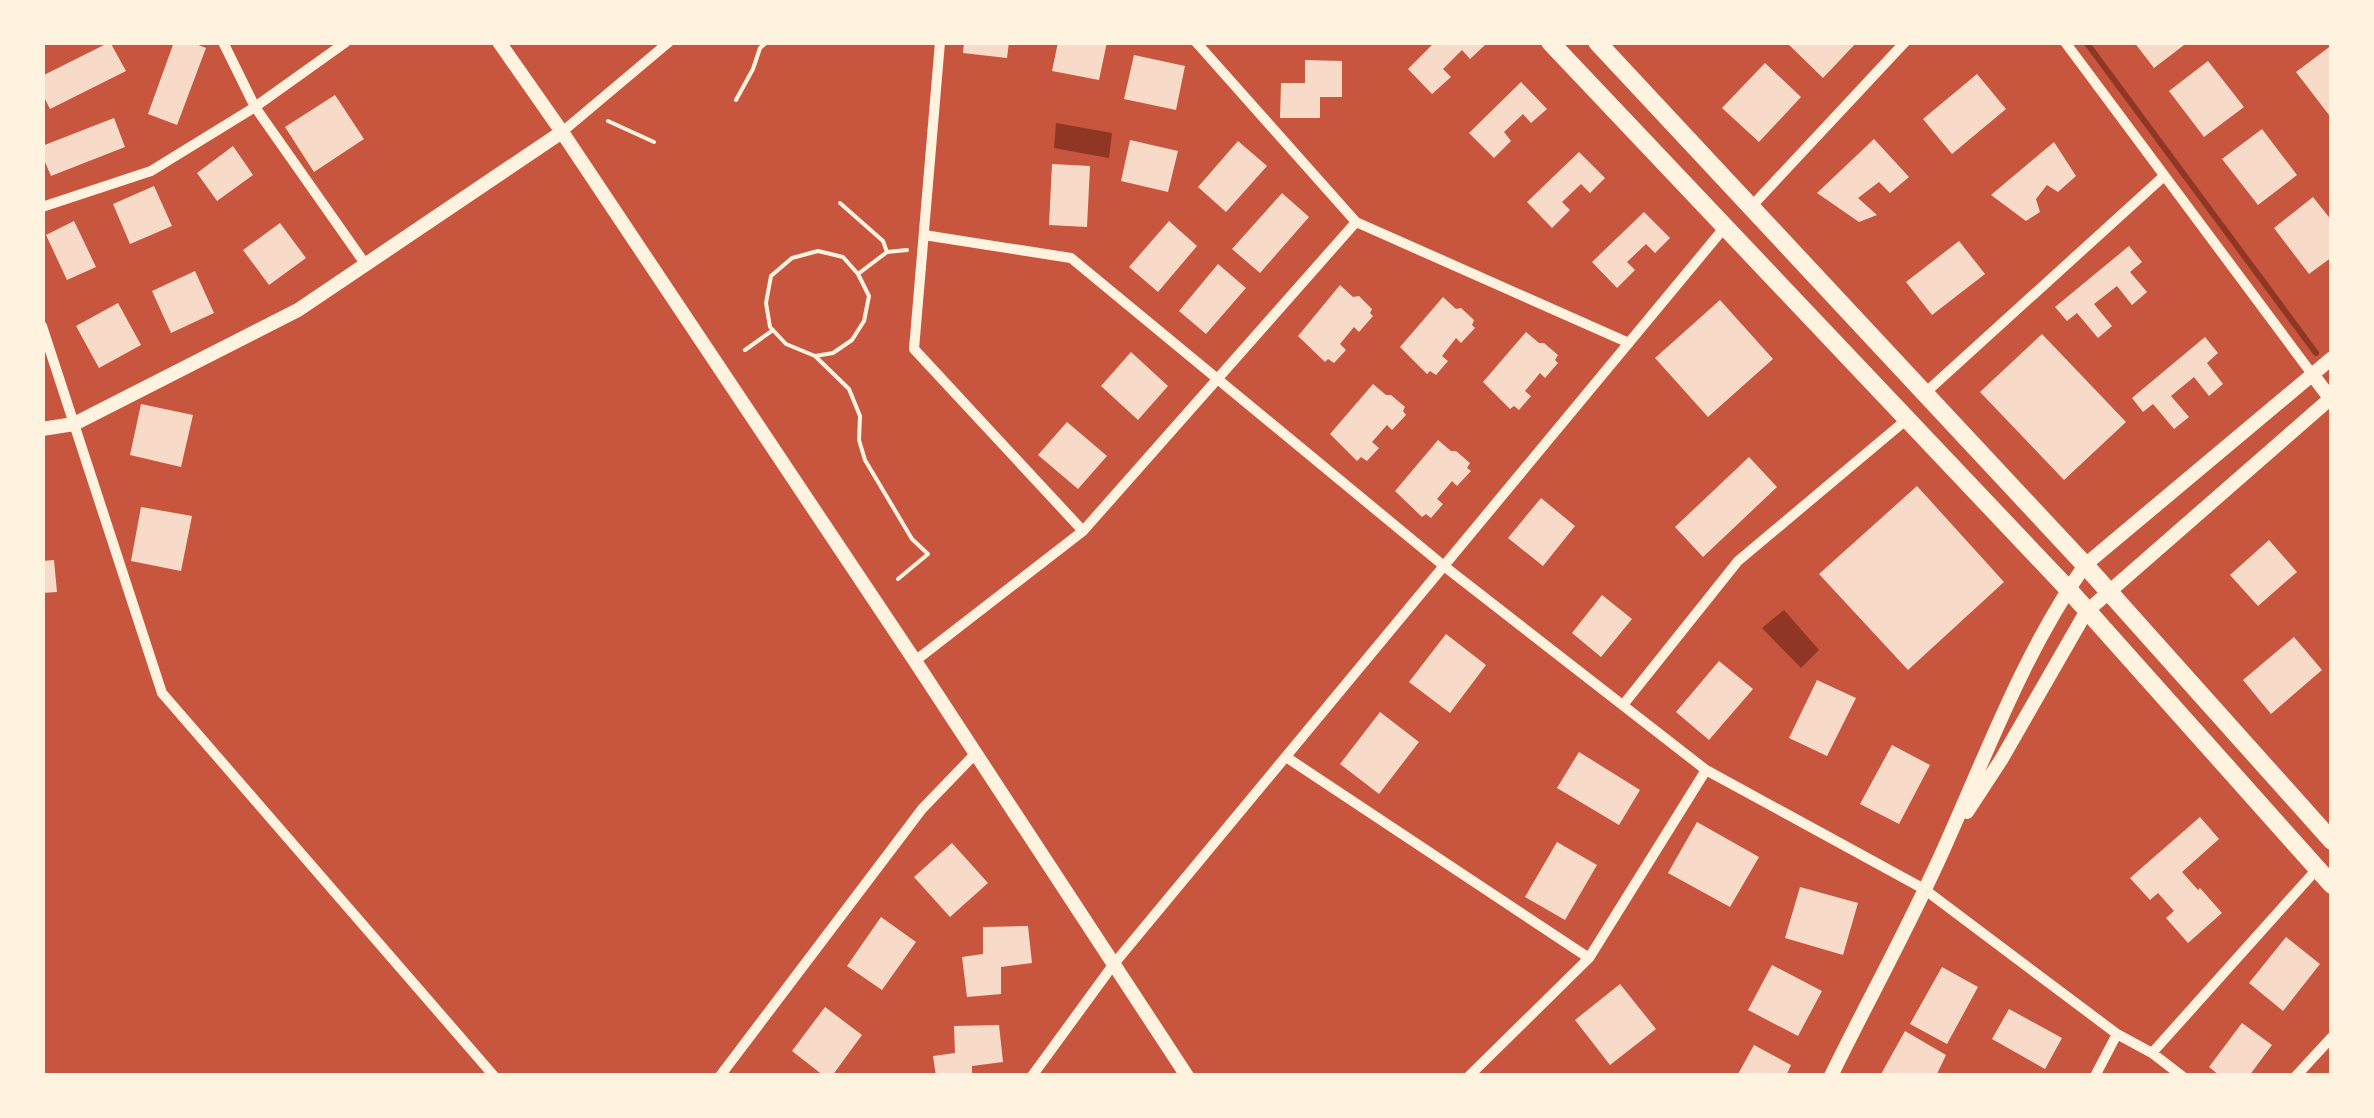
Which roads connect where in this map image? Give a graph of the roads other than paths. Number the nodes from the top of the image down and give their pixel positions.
1 (222, 42) edge
2 (346, 42) edge
3 (498, 42) edge
4 (669, 42) edge
5 (940, 42) edge
6 (1196, 42) edge
7 (1550, 42) edge
8 (1597, 42) edge
9 (1905, 42) edge
10 (2065, 42) edge
11 (255, 106) junction
12 (562, 132) junction
13 (2164, 176) junction
14 (42, 207) edge
15 (1750, 208) junction
16 (1356, 222) junction
17 (1724, 228) junction
18 (924, 235) junction
19 (366, 265) junction
20 (42, 326) edge
21 (1629, 343) junction
22 (2332, 358) edge
23 (2312, 374) junction
24 (1219, 379) junction
25 (1924, 394) junction
26 (2331, 399) edge
27 (1906, 420) junction
28 (74, 424) junction
29 (42, 429) edge
30 (1083, 532) junction
31 (1444, 566) junction
32 (2084, 566) junction
33 (2068, 589) junction
34 (2108, 591) junction
35 (2086, 612) junction
36 (915, 662) junction
37 (1622, 705) junction
38 (976, 753) junction
39 (1286, 757) junction
40 (1706, 770) junction
41 (1947, 841) junction
42 (2332, 841) edge
43 (2317, 869) junction
44 (2332, 886) edge
45 (1924, 889) junction
46 (1589, 958) junction
47 (1114, 965) junction
48 (2117, 1034) junction
49 (2332, 1037) edge
50 (2152, 1054) junction
51 (494, 1076) edge
52 (720, 1076) edge
53 (1032, 1076) edge
54 (1186, 1076) edge
55 (1468, 1076) edge
56 (1831, 1076) edge
57 (2095, 1076) edge
58 (2182, 1076) edge
59 (2296, 1076) edge

1 - 11 street
2 - 11 street
3 - 12 street
4 - 12 street
5 - 18 street
6 - 16 street
7 - 17 main road
8 - 15 main road
9 - 15 street
10 - 13 street
11 - 14 street
11 - 19 street
12 - 19 street
12 - 36 street
13 - 23 street
13 - 25 street
15 - 25 main road
16 - 21 street
16 - 24 street
17 - 21 street
17 - 27 main road
18 - 24 street
18 - 30 street
19 - 28 street
20 - 28 street
21 - 31 street
22 - 23 street
23 - 26 street
23 - 32 street
24 - 30 street
24 - 31 street
25 - 32 main road
26 - 34 street
27 - 33 main road
27 - 37 street
28 - 29 street
28 - 51 street
30 - 36 street
31 - 37 street
31 - 39 street
32 - 33 street
32 - 34 main road
33 - 35 main road
33 - 41 street
34 - 35 street
34 - 42 main road
35 - 41 street
35 - 43 main road
36 - 38 street
37 - 40 street
38 - 47 street
38 - 52 street
39 - 46 street
39 - 47 street
40 - 45 street
40 - 46 street
41 - 45 street
43 - 44 main road
43 - 50 street
45 - 48 street
45 - 56 street
46 - 55 street
47 - 53 street
47 - 54 street
48 - 50 street
48 - 57 street
49 - 59 street
50 - 58 street

